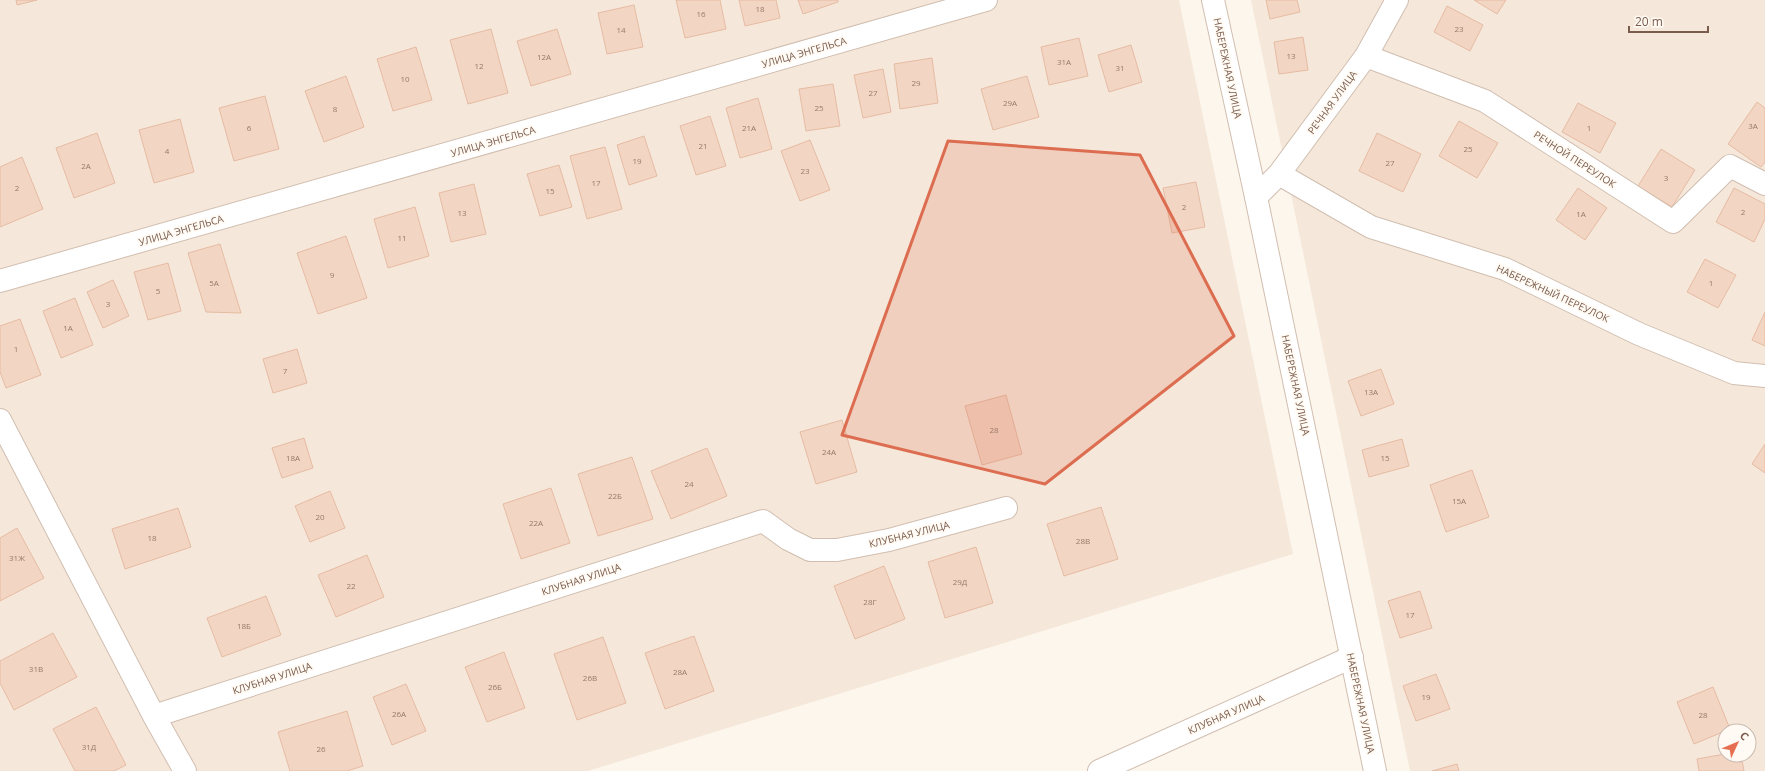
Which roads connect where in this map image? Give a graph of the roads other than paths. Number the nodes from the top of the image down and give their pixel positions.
1 (986, 0) edge
2 (1214, 0) edge
3 (1396, 0) edge
4 (1366, 56) junction
5 (1279, 174) junction
6 (1765, 184) edge
7 (1256, 197) junction
8 (0, 281) edge
9 (1765, 376) edge
10 (0, 420) edge
11 (6, 443) edge
12 (1006, 508) dead end
13 (1352, 657) junction
14 (154, 716) junction
15 (185, 771) edge
16 (1099, 771) edge
17 (1375, 771) edge

1 - 8 street, УЛИЦА ЭНГЕЛЬСА
2 - 7 street, НАБЕРЕЖНАЯ УЛИЦА
3 - 4 street, РЕЧНАЯ УЛИЦА
4 - 5 street, РЕЧНАЯ УЛИЦА
4 - 6 street, РЕЧНОЙ ПЕРЕУЛОК
5 - 7 street, РЕЧНАЯ УЛИЦА
5 - 9 street, НАБЕРЕЖНЫЙ ПЕРЕУЛОК
7 - 13 street, НАБЕРЕЖНАЯ УЛИЦА
10 - 11 street
11 - 14 street
12 - 14 street, КЛУБНАЯ УЛИЦА
13 - 16 street, КЛУБНАЯ УЛИЦА
13 - 17 street, НАБЕРЕЖНАЯ УЛИЦА
14 - 15 street

